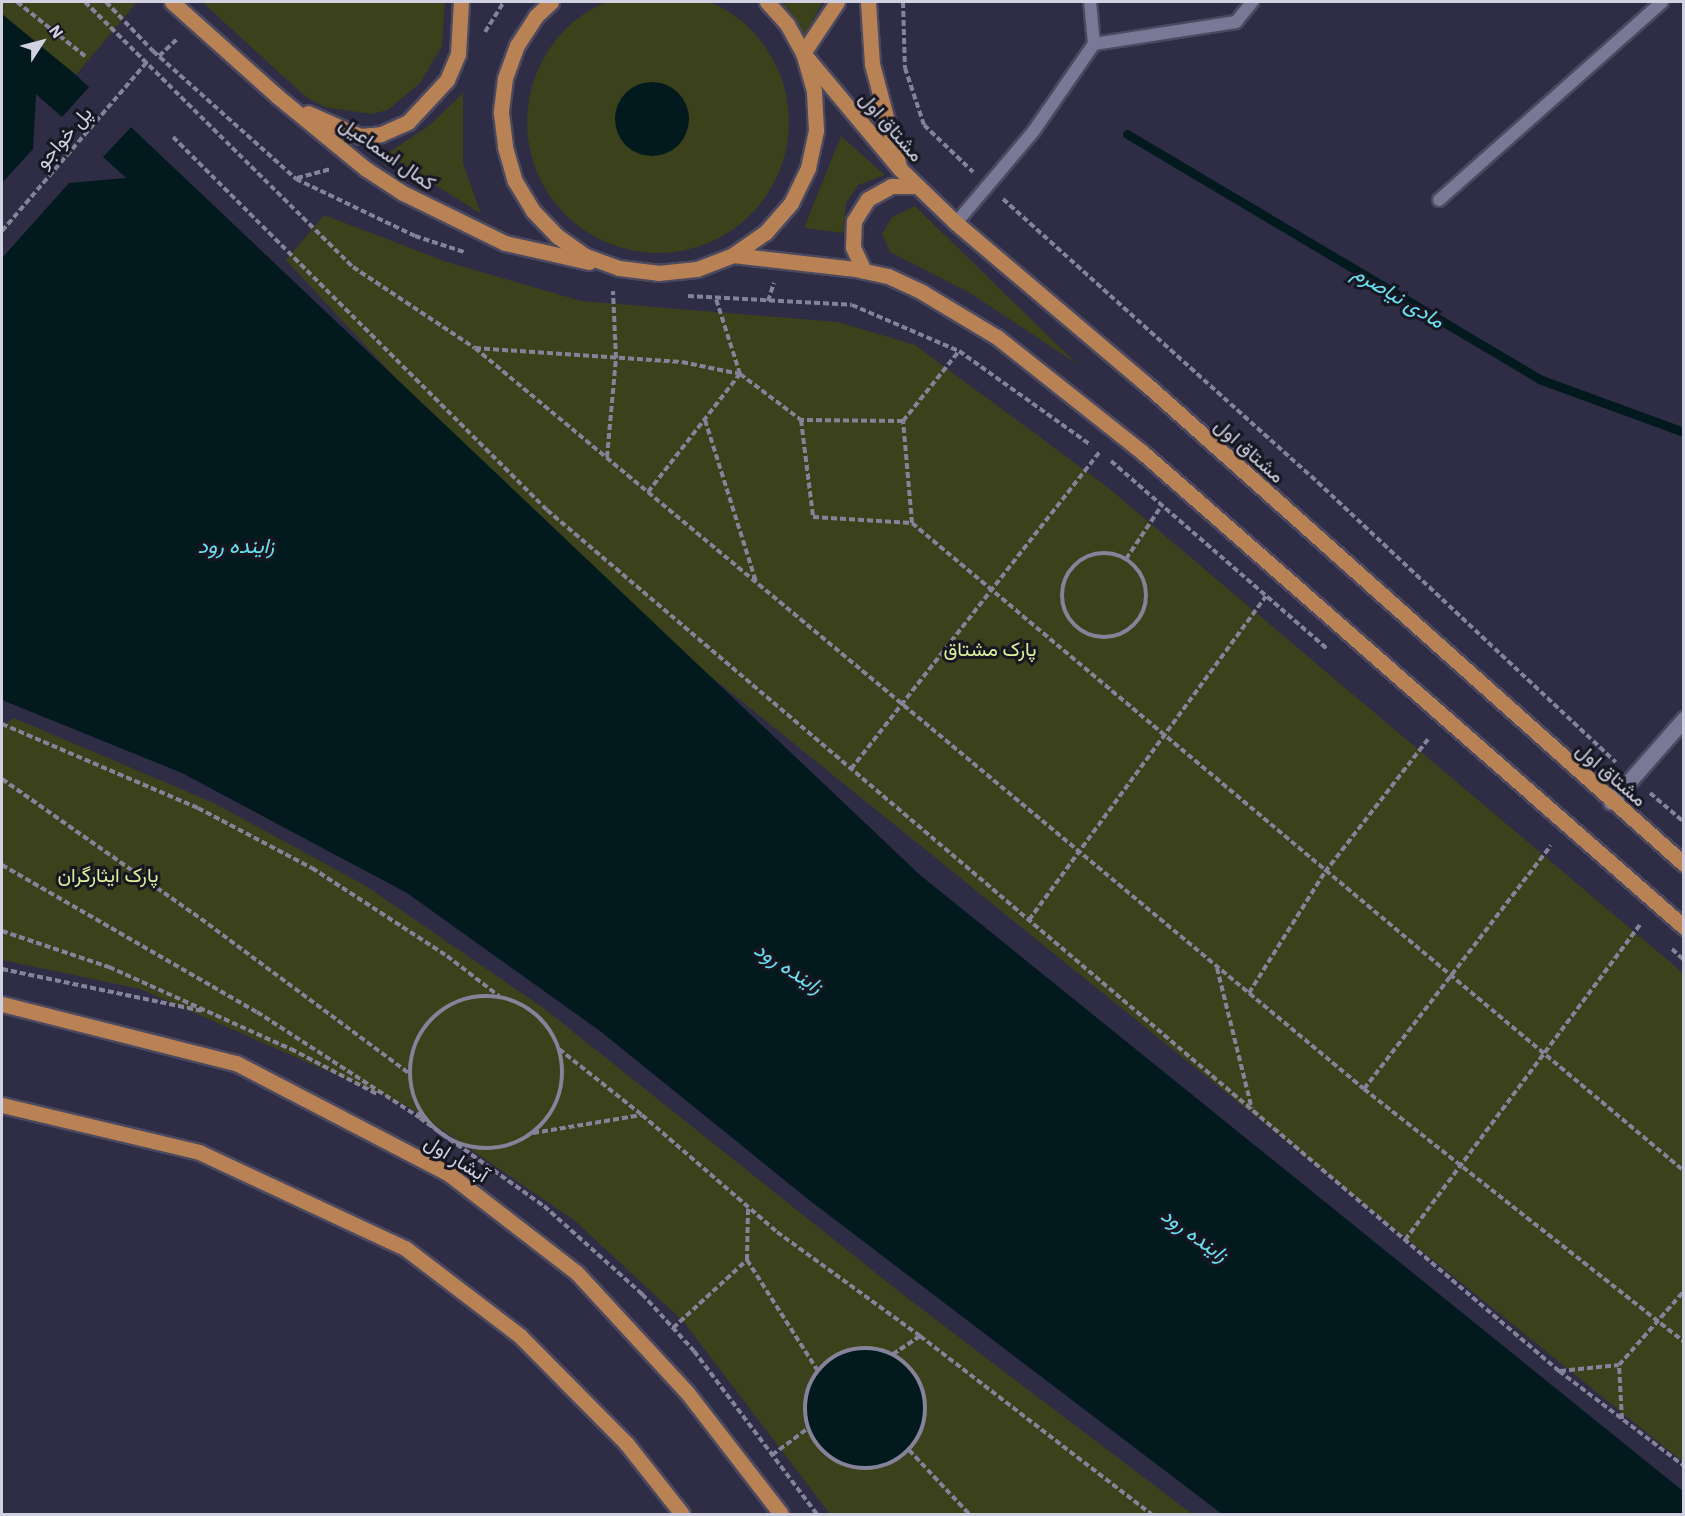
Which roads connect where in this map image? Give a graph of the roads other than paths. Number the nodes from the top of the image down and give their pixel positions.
1 (172, 2) edge
2 (462, 2) edge
3 (551, 2) edge
4 (767, 2) edge
5 (837, 2) edge
6 (868, 2) edge
7 (1090, 2) edge
8 (1252, 2) edge
9 (1662, 2) edge
10 (1094, 44) junction
11 (803, 53) junction
12 (277, 96) junction
13 (900, 169) junction
14 (917, 186) junction
15 (1439, 200) dead end
16 (956, 223) junction
17 (733, 255) junction
18 (619, 268) junction
19 (864, 271) junction
20 (1683, 719) edge
21 (1611, 802) junction
22 (1683, 864) edge
23 (1683, 927) edge
24 (2, 1004) edge
25 (2, 1105) edge
26 (682, 1515) edge
27 (781, 1515) edge

1 - 12 main road, کمال اسماعیل
2 - 12 main road
3 - 18 main road
4 - 11 main road
5 - 11 main road
6 - 13 main road
7 - 10 lane
8 - 10 lane
9 - 15 lane
10 - 16 lane
11 - 13 main road, مشتاق اول
11 - 17 main road
12 - 18 main road, کمال اسماعیل
13 - 14 main road, مشتاق اول
14 - 16 main road, مشتاق اول
14 - 19 main road
16 - 21 main road, مشتاق اول
17 - 18 main road
17 - 19 main road
19 - 23 main road
20 - 21 street
21 - 22 main road, مشتاق اول
24 - 27 main road, آبشار اول
25 - 26 main road

